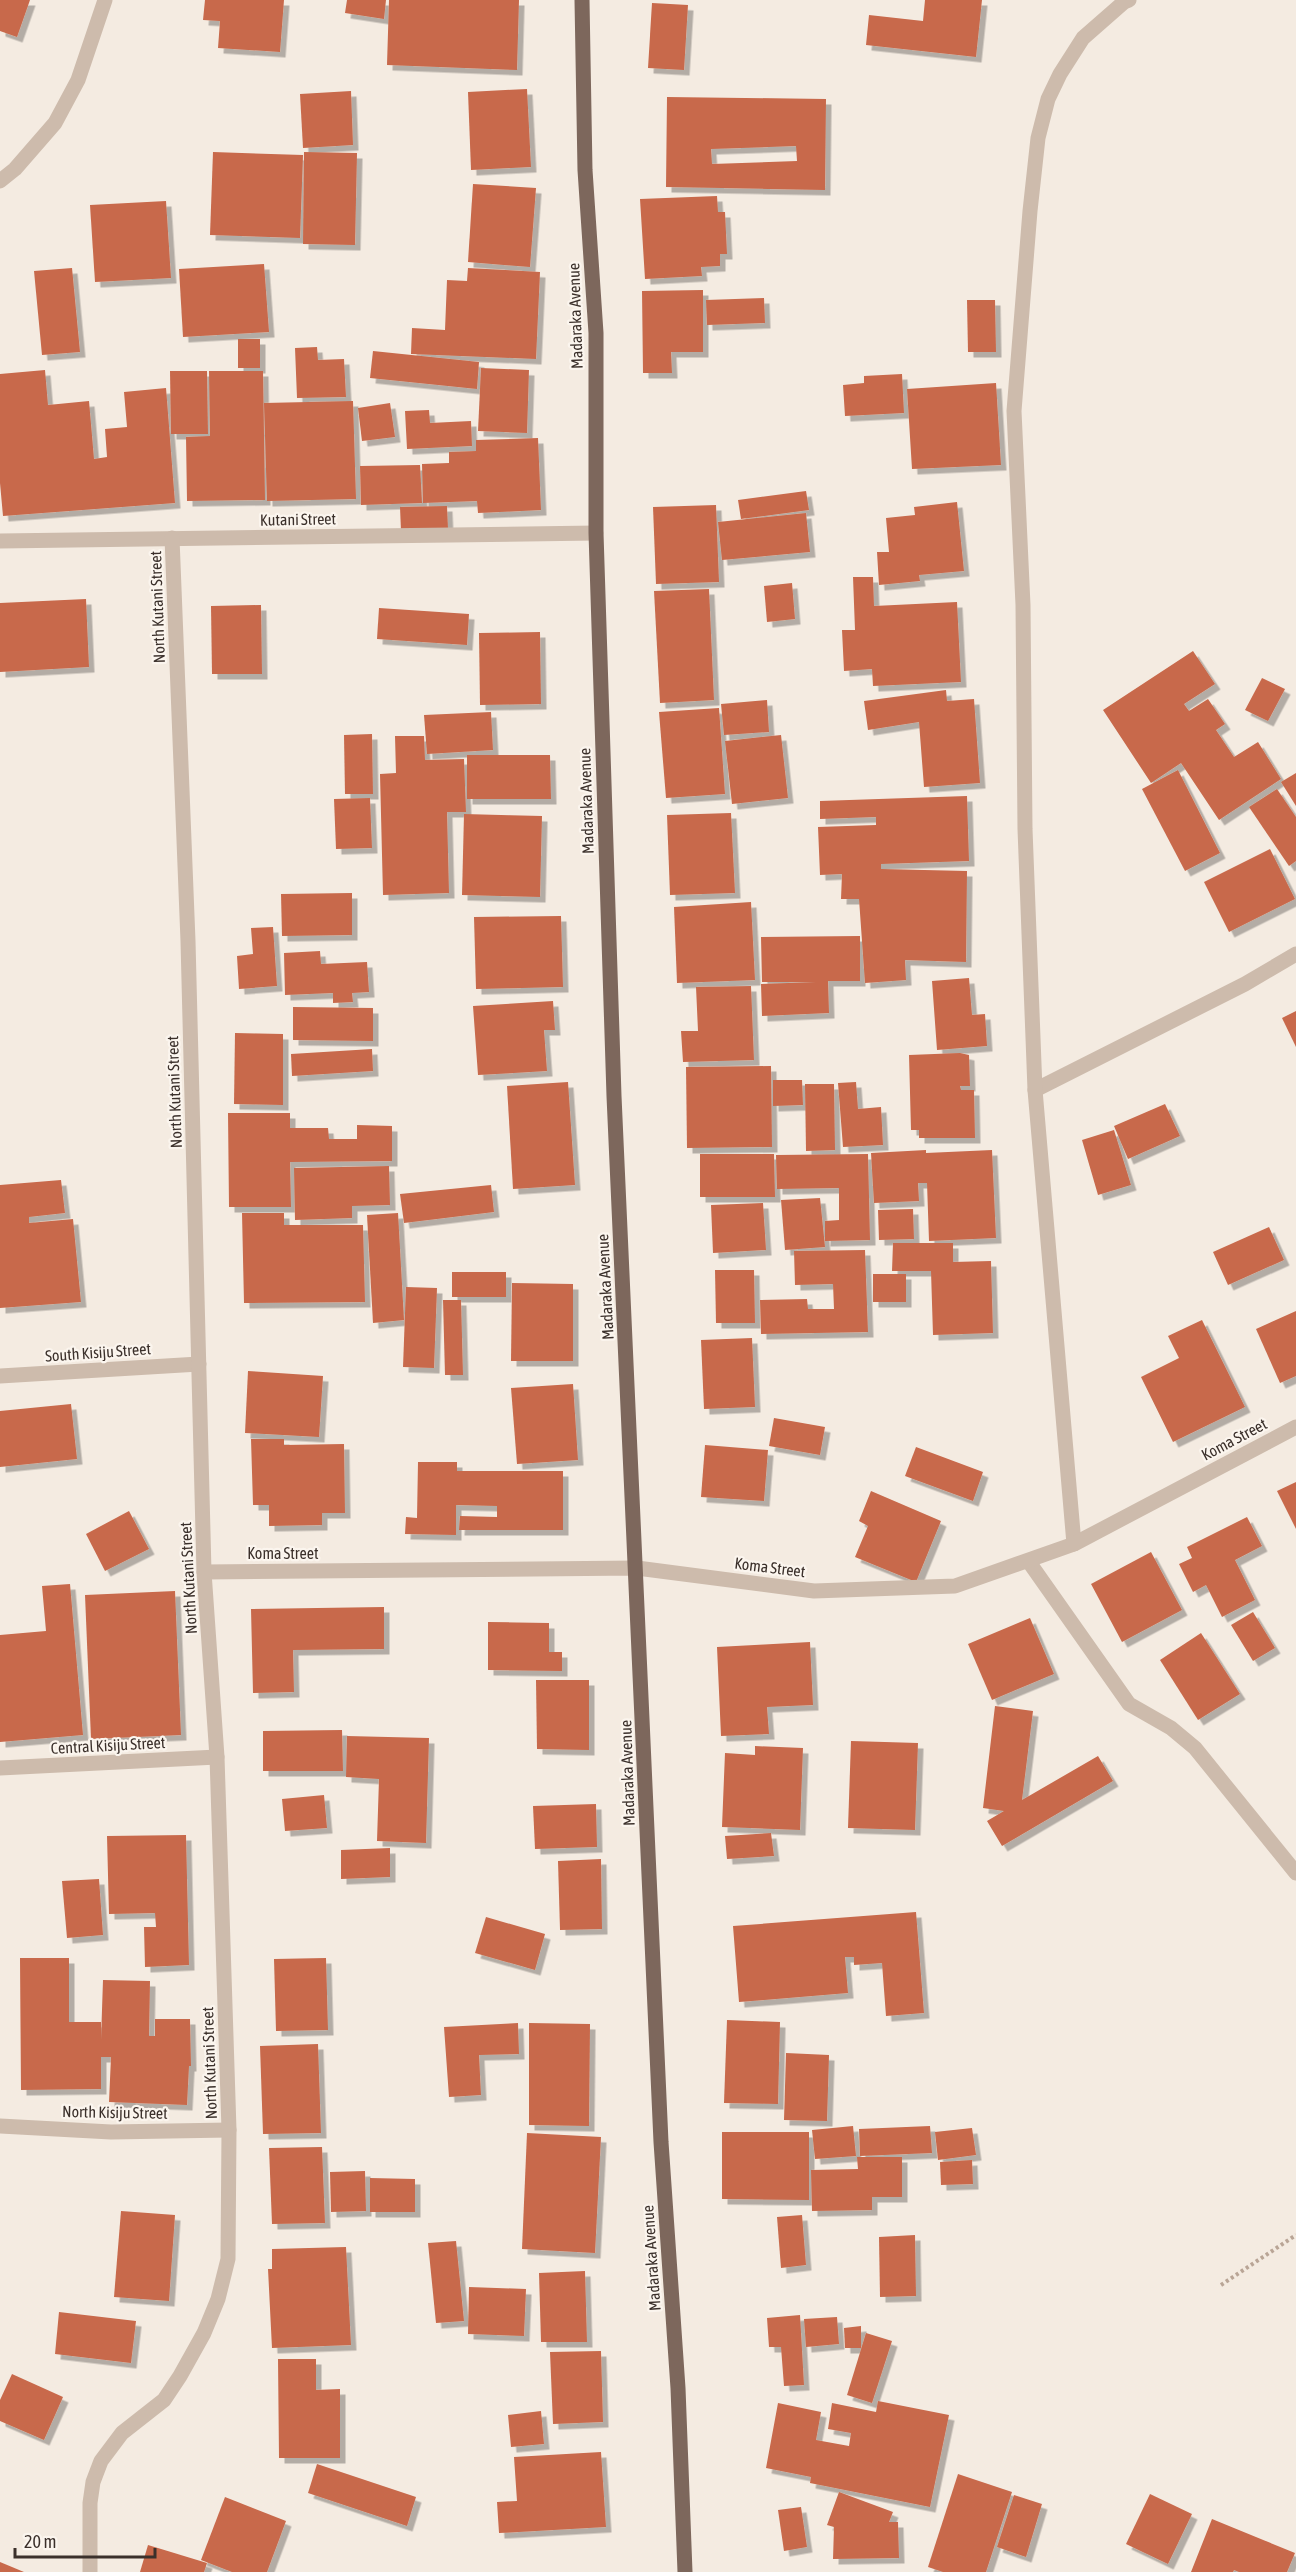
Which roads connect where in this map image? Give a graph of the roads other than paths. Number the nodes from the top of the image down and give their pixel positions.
1 (105, 0) edge
2 (582, 0) edge
3 (1129, 0) edge
4 (1, 178) edge
5 (596, 533) junction
6 (172, 538) junction
7 (0, 541) edge
8 (1296, 954) edge
9 (1035, 1090) junction
10 (199, 1364) junction
11 (0, 1377) edge
12 (1296, 1427) edge
13 (1074, 1544) junction
14 (1029, 1562) junction
15 (637, 1568) junction
16 (204, 1572) junction
17 (217, 1757) junction
18 (0, 1768) edge
19 (1296, 1873) edge
20 (0, 2126) edge
21 (230, 2130) junction
22 (90, 2572) edge
23 (685, 2572) edge

1 - 4 street
2 - 5 main road, Madaraka Avenue
3 - 9 street
5 - 6 street, Kutani Street
5 - 15 main road, Madaraka Avenue
6 - 7 street, Kutani Street
6 - 10 street, North Kutani Street
8 - 9 street
9 - 13 street
10 - 11 street, South Kisiju Street
10 - 16 street, North Kutani Street
12 - 13 street, Koma Street
13 - 14 street, Koma Street
14 - 15 street, Koma Street
14 - 19 street
15 - 16 street, Koma Street
15 - 23 main road, Madaraka Avenue
16 - 17 street, North Kutani Street
17 - 18 street, Central Kisiju Street
17 - 21 street, North Kutani Street
20 - 21 street, North Kisiju Street
21 - 22 street, North Kutani Street

